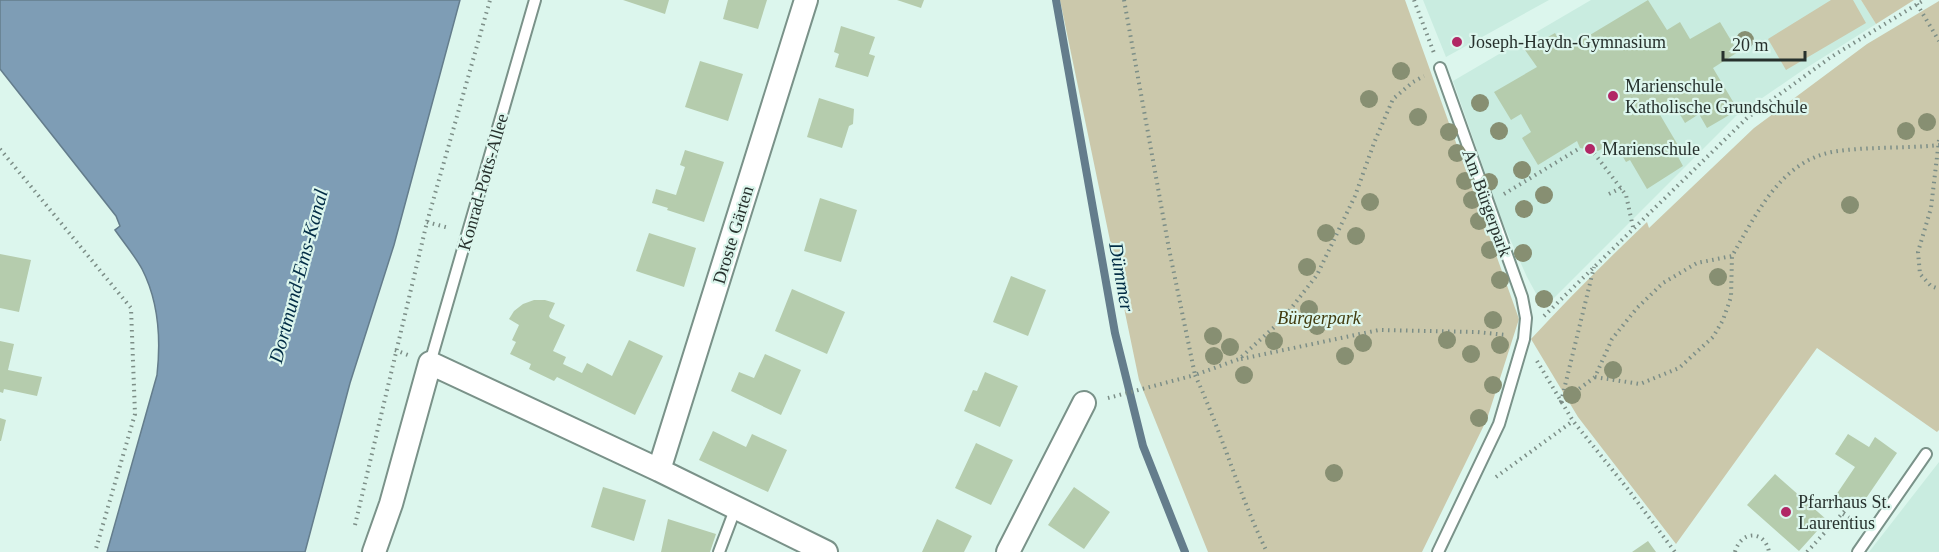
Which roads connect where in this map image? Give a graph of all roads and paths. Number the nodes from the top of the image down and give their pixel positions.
1 (490, 0) edge
2 (535, 0) edge
3 (806, 0) edge
4 (1124, 0) edge
5 (1414, 0) edge
6 (1924, 0) edge
7 (1917, 4) junction
8 (1939, 40) edge
9 (1440, 68) junction
10 (1939, 143) edge
11 (1580, 148) dead end
12 (0, 149) edge
13 (1594, 153) dead end
14 (1621, 188) junction
15 (1609, 194) dead end
16 (1488, 204) junction
17 (1633, 228) junction
18 (1732, 256) junction
19 (1594, 266) junction
20 (1939, 289) edge
21 (1524, 339) junction
22 (1239, 359) junction
23 (430, 363) junction
24 (1195, 375) junction
25 (1595, 377) junction
26 (1092, 402) joint
27 (1560, 403) junction
28 (1573, 421) junction
29 (1926, 454) dead end
30 (659, 470) junction
31 (1461, 502) junction
32 (1850, 505) dead end
33 (736, 507) junction
34 (354, 529) dead end
35 (820, 551) edge
36 (95, 552) edge
37 (374, 552) edge
38 (719, 552) edge
39 (1008, 552) edge
40 (1267, 552) edge
41 (1438, 552) edge
42 (1675, 552) edge
43 (1735, 552) edge
44 (1769, 552) edge
45 (1807, 552) edge
46 (1858, 552) edge

1 - 34 path
2 - 23 lane, Konrad-Potts-Allee
3 - 30 street, Droste Gärten
4 - 24 path
5 - 9 path
6 - 7 path
7 - 8 path
7 - 17 path
9 - 16 lane, Am Bürgerpark
9 - 22 path
10 - 18 path
10 - 20 path
11 - 16 path
12 - 36 path
13 - 14 path
14 - 15 path
14 - 17 path
16 - 21 lane, Am Bürgerpark
17 - 19 path
18 - 25 path
18 - 25 path
19 - 21 path
19 - 27 path
21 - 22 path
21 - 27 path
21 - 31 lane, Am Bürgerpark
22 - 24 path
23 - 30 street
23 - 37 street
24 - 26 path
24 - 40 path
25 - 27 path
26 - 39 street
27 - 28 path
28 - 31 path
28 - 42 path
29 - 46 lane
30 - 33 street
31 - 41 lane, Am Bürgerpark
32 - 45 path
33 - 35 street
33 - 38 lane
43 - 44 path

